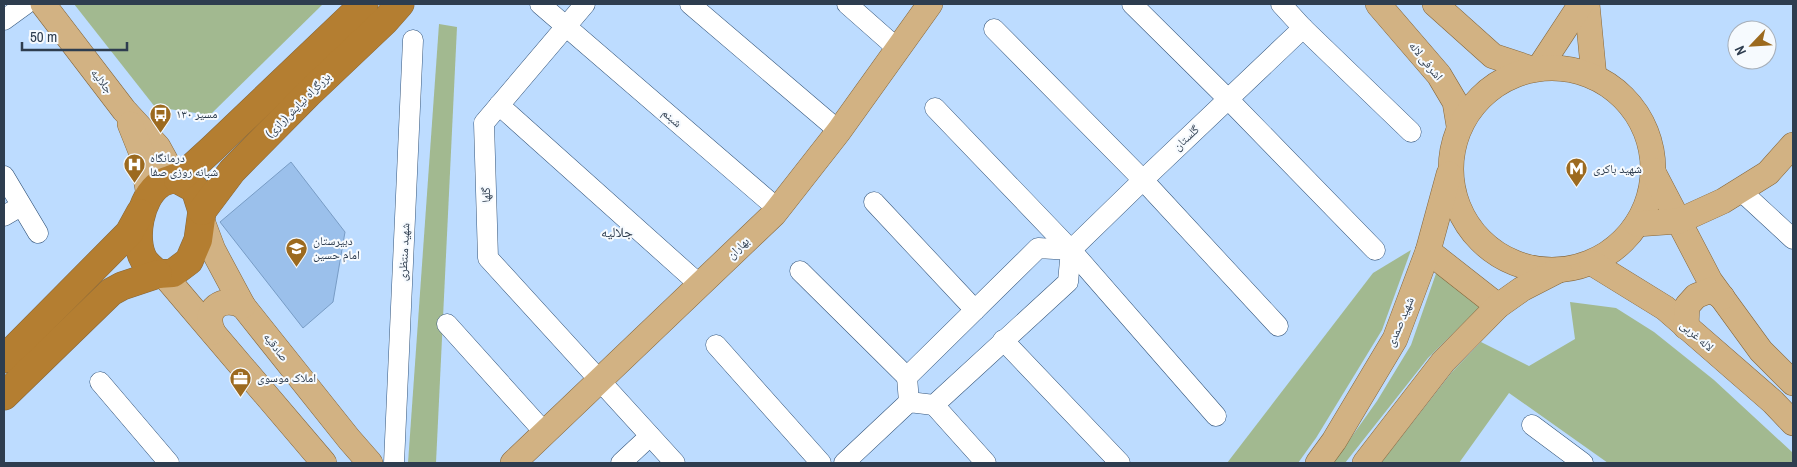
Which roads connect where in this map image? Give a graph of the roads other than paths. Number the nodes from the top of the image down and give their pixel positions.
1 (26, 4) edge
2 (43, 4) edge
3 (400, 4) edge
4 (540, 4) edge
5 (585, 4) edge
6 (690, 4) edge
7 (846, 4) edge
8 (930, 4) edge
9 (1132, 4) edge
10 (1281, 4) edge
11 (1378, 4) edge
12 (1435, 4) edge
13 (1581, 4) edge
14 (1587, 4) edge
15 (358, 6) edge
16 (4, 20) edge
17 (566, 27) junction
18 (1303, 28) junction
19 (994, 29) dead end
20 (413, 40) dead end
21 (898, 50) junction
22 (1534, 68) junction
23 (1594, 76) junction
24 (1228, 99) junction
25 (499, 105) junction
26 (936, 108) dead end
27 (124, 110) junction
28 (1459, 126) junction
29 (839, 131) junction
30 (1411, 132) dead end
31 (1793, 146) edge
32 (1451, 167) junction
33 (1652, 170) junction
34 (4, 176) edge
35 (176, 179) junction
36 (1143, 180) junction
37 (1740, 190) junction
38 (874, 202) dead end
39 (145, 203) junction
40 (22, 206) junction
41 (778, 209) junction
42 (202, 214) junction
43 (4, 216) edge
44 (1679, 221) junction
45 (1637, 224) junction
46 (38, 233) dead end
47 (1793, 239) edge
48 (1071, 250) junction
49 (1375, 250) dead end
50 (1428, 251) junction
51 (1592, 263) junction
52 (1559, 270) junction
53 (800, 271) dead end
54 (160, 274) junction
55 (700, 285) junction
56 (1722, 297) junction
57 (243, 306) junction
58 (1498, 306) junction
59 (975, 310) junction
60 (447, 324) dead end
61 (1278, 326) dead end
62 (1686, 327) junction
63 (213, 332) junction
64 (1003, 340) junction
65 (716, 345) dead end
66 (4, 359) edge
67 (907, 377) junction
68 (599, 381) junction
69 (100, 382) dead end
70 (1793, 383) edge
71 (4, 396) edge
72 (909, 402) junction
73 (934, 405) junction
74 (1216, 416) dead end
75 (1793, 423) edge
76 (1532, 425) dead end
77 (545, 433) junction
78 (650, 436) junction
79 (169, 463) edge
80 (324, 463) edge
81 (370, 463) edge
82 (394, 463) edge
83 (513, 463) edge
84 (621, 463) edge
85 (675, 463) edge
86 (821, 463) edge
87 (844, 463) edge
88 (986, 463) edge
89 (1120, 463) edge
90 (1318, 463) edge
91 (1365, 463) edge
92 (1583, 463) edge

1 - 16 street
2 - 27 main road, جلالیه
3 - 42 highway, بزرگراه نیایش(رازی)
4 - 17 street, شبنم
5 - 17 street, گلها
6 - 29 street
7 - 21 street
8 - 21 main road, بهاران
9 - 24 street
10 - 18 street
11 - 28 main road, اشرفی لاله
12 - 22 main road
13 - 22 main road
14 - 23 main road
15 - 35 highway
17 - 25 street, گلها
17 - 41 street, شبنم
18 - 24 street, گلستان
18 - 30 street
19 - 36 street
20 - 82 street, شهید منتظری
21 - 29 main road, بهاران
22 - 23 main road
22 - 28 main road
23 - 33 main road
24 - 36 street, گلستان
24 - 49 street
25 - 55 street
25 - 68 street, گلها
26 - 48 street
27 - 35 main road
27 - 39 main road
28 - 32 main road, شهید صمدی
29 - 41 main road, بهاران
31 - 37 main road
32 - 50 main road, شهید صمدی
32 - 52 main road
33 - 44 main road
33 - 45 main road
34 - 40 street
35 - 39 highway
35 - 42 highway
36 - 48 street, گلستان
36 - 61 street
37 - 44 main road
37 - 47 street
38 - 59 street
39 - 54 highway
39 - 66 highway
40 - 43 street
40 - 46 street
41 - 55 main road, بهاران
42 - 54 highway
42 - 57 main road, صادقیه
44 - 45 main road
44 - 56 main road
45 - 51 main road
48 - 59 street
48 - 64 street
48 - 74 street
50 - 58 main road
50 - 90 main road, شهید صمدی
51 - 52 main road
51 - 62 main road, لاله غربی
52 - 58 main road
53 - 67 street
54 - 63 main road
54 - 71 highway
55 - 68 main road, بهاران
56 - 62 main road
56 - 70 main road
57 - 63 main road
57 - 81 main road, صادقیه
58 - 91 main road
59 - 67 street
60 - 77 street
62 - 75 main road, لاله غربی
63 - 80 main road
64 - 73 street
64 - 89 street
65 - 86 street
67 - 72 street
68 - 77 main road, بهاران
68 - 78 street, گلها
69 - 79 street
72 - 73 street
72 - 87 street
73 - 88 street
76 - 92 street
77 - 83 main road, بهاران
78 - 84 street
78 - 85 street, گلها

